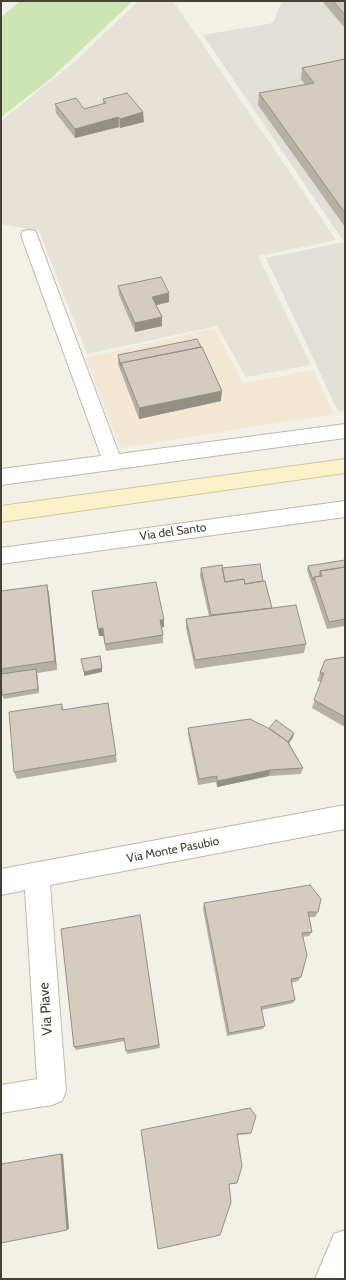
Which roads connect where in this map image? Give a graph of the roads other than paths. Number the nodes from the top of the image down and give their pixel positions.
1 (29, 236) dead end
2 (345, 431) edge
3 (113, 462) junction
4 (345, 466) edge
5 (1, 477) edge
6 (345, 508) edge
7 (1, 514) edge
8 (1, 556) edge
9 (345, 817) edge
10 (37, 877) junction
11 (1, 882) edge
12 (1, 1099) edge
13 (345, 1245) edge
14 (331, 1279) edge

1 - 3 street
2 - 3 street
3 - 5 street
4 - 7 street
6 - 8 street, Via del Santo
9 - 10 street, Via Monte Pasubio
10 - 11 street, Via Monte Pasubio
10 - 12 street, Via Piave
13 - 14 street

